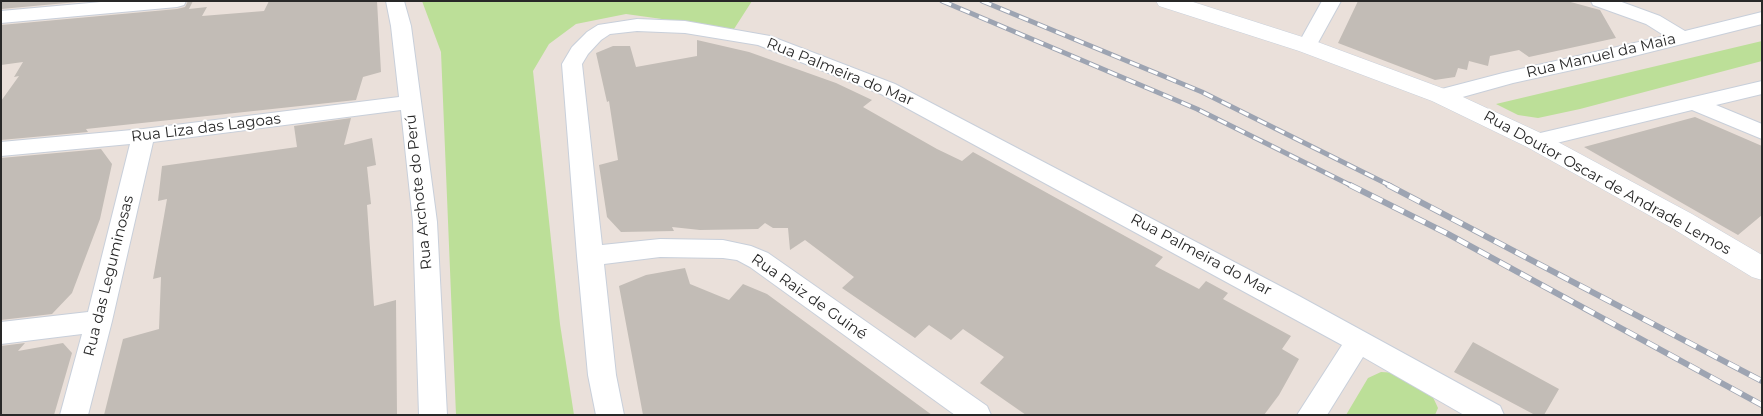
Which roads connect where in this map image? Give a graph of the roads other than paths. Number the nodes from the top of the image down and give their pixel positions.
1 (177, 1) edge
2 (395, 1) edge
3 (1167, 1) edge
4 (1332, 1) edge
5 (1600, 1) edge
6 (1, 17) edge
7 (1762, 18) edge
8 (1680, 37) junction
9 (1307, 46) junction
10 (1762, 87) edge
11 (1441, 96) junction
12 (410, 102) junction
13 (1694, 102) junction
14 (1762, 132) edge
15 (143, 136) junction
16 (1536, 141) junction
17 (1, 149) edge
18 (590, 256) junction
19 (1762, 269) edge
20 (99, 321) junction
21 (1, 332) edge
22 (1358, 342) junction
23 (1472, 410) edge
24 (74, 415) edge
25 (433, 415) edge
26 (610, 415) edge
27 (977, 415) edge
28 (1311, 415) edge

1 - 6 street
2 - 12 street, Rua Archote do Perú
3 - 9 street, Rua Doutor Oscar de Andrade Lemos
4 - 9 street
5 - 8 street
7 - 8 street, Rua Manuel da Maia
8 - 11 street, Rua Manuel da Maia
9 - 11 street, Rua Doutor Oscar de Andrade Lemos
10 - 13 street
11 - 16 street, Rua Doutor Oscar de Andrade Lemos
12 - 15 street, Rua Liza das Lagoas
12 - 25 street, Rua Archote do Perú
13 - 14 street
13 - 16 street
15 - 17 street, Rua Liza das Lagoas
15 - 20 street, Rua das Leguminosas
16 - 19 street, Rua Doutor Oscar de Andrade Lemos
18 - 22 street, Rua Palmeira do Mar
18 - 26 street, Rua Palmeira do Mar
18 - 27 street, Rua Raiz de Guiné
20 - 21 street
20 - 24 street, Rua das Leguminosas
22 - 23 street, Rua Palmeira do Mar
22 - 28 street

